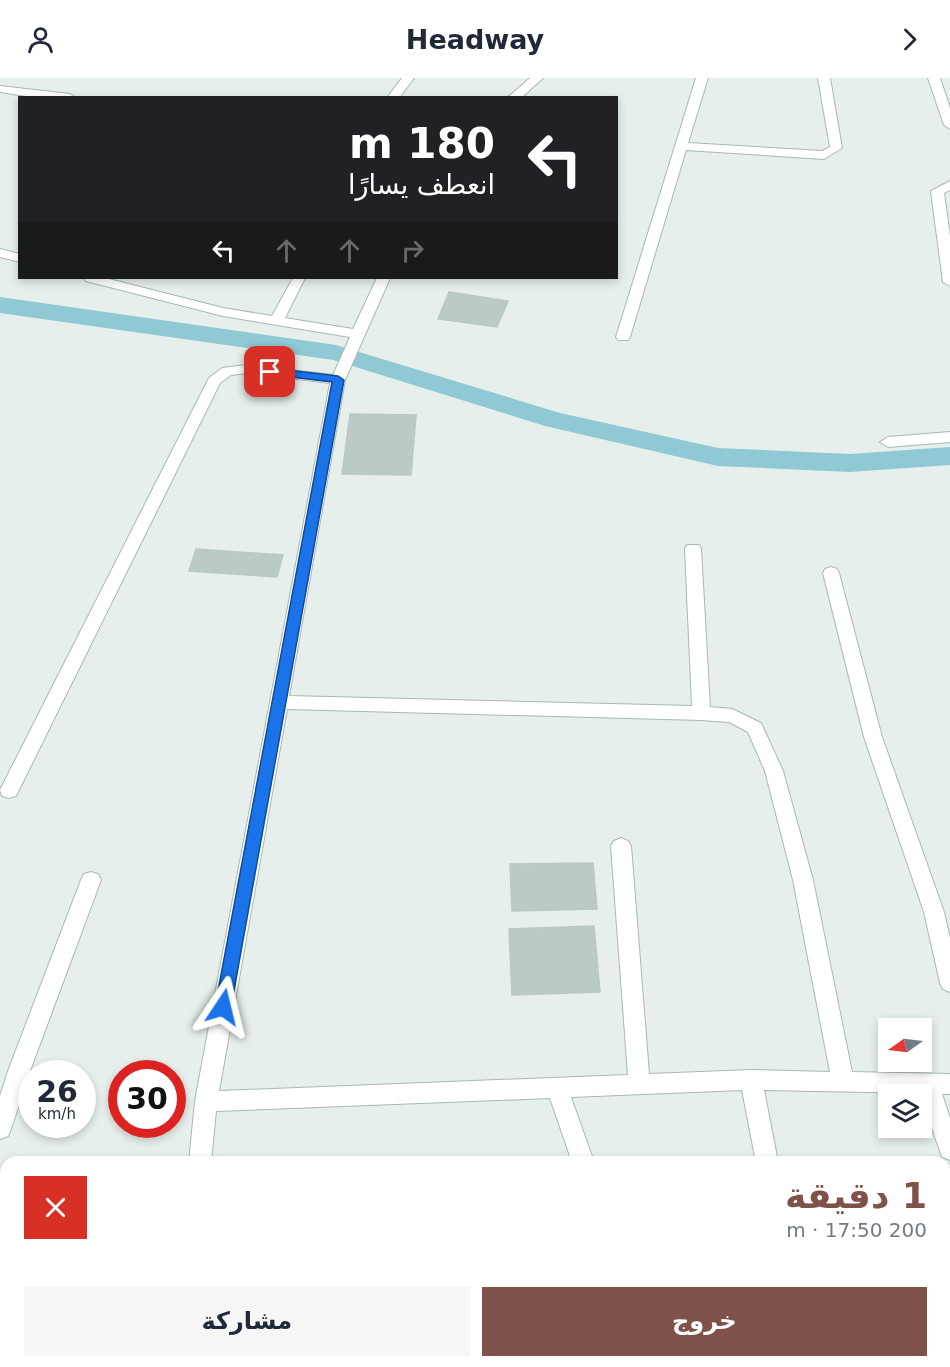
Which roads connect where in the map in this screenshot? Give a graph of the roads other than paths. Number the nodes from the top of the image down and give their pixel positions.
1 (408, 78) edge
2 (537, 78) edge
3 (702, 78) edge
4 (824, 78) edge
5 (934, 78) edge
6 (0, 89) edge
7 (54, 96) edge
8 (394, 96) edge
9 (515, 96) edge
10 (950, 125) edge
11 (683, 146) junction
12 (950, 185) edge
13 (0, 253) edge
14 (18, 258) edge
15 (95, 279) edge
16 (298, 279) edge
17 (383, 279) edge
18 (950, 282) edge
19 (276, 322) junction
20 (623, 336) dead end
21 (357, 338) junction
22 (338, 380) junction
23 (950, 437) edge
24 (888, 442) dead end
25 (693, 549) dead end
26 (831, 573) dead end
27 (278, 702) junction
28 (701, 713) junction
29 (9, 791) dead end
30 (621, 846) dead end
31 (91, 880) dead end
32 (950, 983) edge
33 (751, 1080) junction
34 (843, 1082) junction
35 (927, 1083) junction
36 (639, 1084) junction
37 (950, 1084) edge
38 (557, 1087) junction
39 (206, 1101) junction
40 (0, 1129) edge
41 (950, 1150) edge
42 (201, 1156) edge
43 (581, 1156) edge
44 (766, 1156) edge

1 - 8 street
2 - 9 street
3 - 11 street
4 - 11 street
5 - 10 street
6 - 7 street
11 - 20 street
12 - 18 street
13 - 14 street
15 - 19 street
16 - 19 street
17 - 21 street
19 - 21 street
21 - 22 street
22 - 27 street
22 - 29 street
23 - 24 street
25 - 28 street
26 - 32 street
27 - 28 street
27 - 39 street
28 - 34 street
30 - 36 street
31 - 40 street
33 - 34 street
33 - 36 street
33 - 44 street
34 - 35 street
35 - 37 street
35 - 41 street
36 - 38 street
38 - 39 street
38 - 43 street
39 - 42 street

